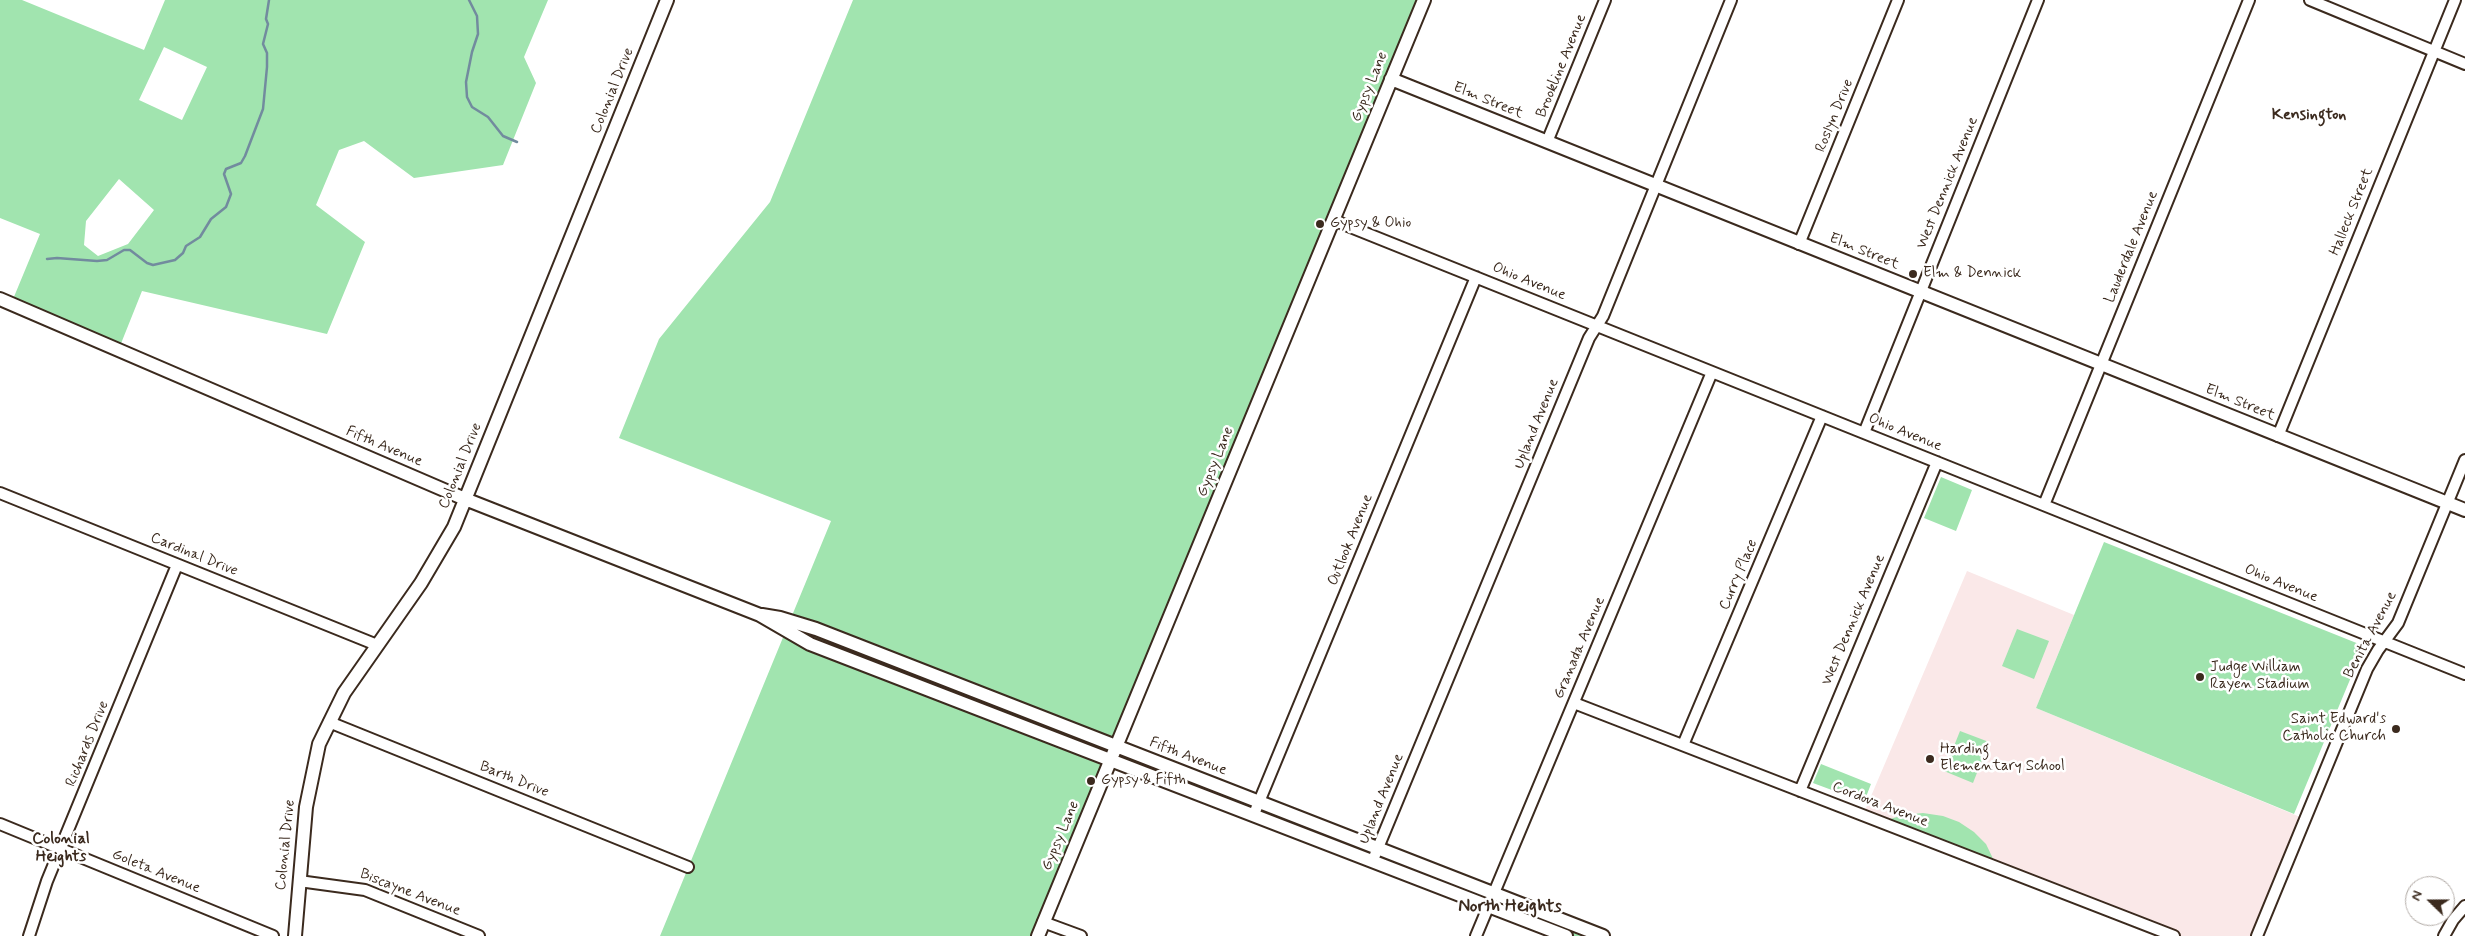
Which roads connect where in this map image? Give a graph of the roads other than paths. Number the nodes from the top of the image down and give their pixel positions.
1 (667, 0) edge
2 (1424, 0) edge
3 (1605, 0) edge
4 (1731, 0) edge
5 (1898, 0) edge
6 (2038, 0) edge
7 (2249, 0) edge
8 (2310, 0) edge
9 (2455, 0) edge
10 (2434, 51) junction
11 (2465, 64) edge
12 (1391, 80) junction
13 (1547, 142) junction
14 (1656, 186) junction
15 (1333, 220) junction
16 (1799, 244) junction
17 (1476, 277) junction
18 (1921, 292) junction
19 (0, 299) edge
20 (1596, 325) junction
21 (2101, 364) junction
22 (1712, 372) junction
23 (1822, 416) junction
24 (1864, 434) junction
25 (2278, 436) junction
26 (2465, 460) edge
27 (1937, 462) junction
28 (0, 494) edge
29 (465, 500) junction
30 (2448, 503) junction
31 (2044, 505) junction
32 (2465, 510) edge
33 (177, 564) junction
34 (760, 615) junction
35 (2385, 642) junction
36 (377, 645) junction
37 (2465, 674) edge
38 (1574, 703) junction
39 (329, 722) junction
40 (1683, 746) junction
41 (1116, 747) junction
42 (1110, 761) junction
43 (1800, 790) junction
44 (1260, 802) junction
45 (1254, 814) junction
46 (0, 824) edge
47 (1378, 848) junction
48 (61, 849) junction
49 (1373, 861) junction
50 (688, 867) dead end
51 (298, 881) junction
52 (1494, 894) junction
53 (1488, 906) junction
54 (2465, 906) edge
55 (1044, 922) junction
56 (29, 936) edge
57 (273, 936) edge
58 (295, 936) edge
59 (479, 936) edge
60 (1038, 936) edge
61 (1082, 936) edge
62 (1476, 936) edge
63 (1566, 936) edge
64 (1603, 936) edge
65 (2174, 936) edge
66 (2257, 936) edge
67 (2444, 936) edge

1 - 29 street, Colonial Drive
2 - 12 street, Gypsy Lane
3 - 13 street, Brookline Avenue
4 - 14 street, Upland Avenue
5 - 16 street, Roslyn Drive
6 - 18 street, West Dennick Avenue
7 - 21 street, Lauderdale Avenue
8 - 10 street
9 - 10 street, Halleck Street
10 - 11 street
10 - 25 street, Halleck Street
12 - 13 street, Elm Street
12 - 15 street, Gypsy Lane
13 - 14 street, Elm Street
14 - 16 street, Elm Street
14 - 20 street, Upland Avenue
15 - 17 street, Ohio Avenue
15 - 41 street, Gypsy Lane
16 - 18 street, Elm Street
17 - 20 street, Ohio Avenue
17 - 44 street, Outlook Avenue
18 - 21 street, Elm Street
18 - 24 street, West Dennick Avenue
19 - 29 street, Fifth Avenue
20 - 22 street, Ohio Avenue
20 - 47 street, Upland Avenue
21 - 25 street, Elm Street
21 - 31 street, Lauderdale Avenue
22 - 23 street, Ohio Avenue
22 - 38 street, Granada Avenue
23 - 24 street, Ohio Avenue
23 - 40 street, Curry Place
24 - 27 street, Ohio Avenue
25 - 30 street, Elm Street
26 - 30 street, Benita Avenue
27 - 31 street, Ohio Avenue
27 - 43 street, West Dennick Avenue
28 - 33 street, Cardinal Drive
29 - 34 street, Fifth Avenue
29 - 36 street, Colonial Drive
30 - 32 street, Elm Street
30 - 35 street, Benita Avenue
31 - 35 street, Ohio Avenue
33 - 36 street, Cardinal Drive
33 - 48 street, Richards Drive
34 - 41 street, Fifth Avenue
34 - 42 street, Fifth Avenue
35 - 37 street, Ohio Avenue
35 - 66 street, Benita Avenue
36 - 39 street, Colonial Drive
38 - 40 street, Cordova Avenue
38 - 52 street, Granada Avenue
39 - 50 street, Barth Drive
39 - 51 street, Colonial Drive
40 - 43 street, Cordova Avenue
41 - 42 street, Gypsy Lane
41 - 44 street, Fifth Avenue
42 - 45 street, Fifth Avenue
42 - 55 street, Gypsy Lane
43 - 65 street, Cordova Avenue
44 - 45 street, Outlook Avenue
44 - 47 street, Fifth Avenue
45 - 49 street, Fifth Avenue
46 - 48 street, Goleta Avenue
47 - 49 street, Upland Avenue
47 - 52 street, Fifth Avenue
48 - 56 street, Richards Drive
48 - 57 street, Goleta Avenue
49 - 53 street, Fifth Avenue
51 - 58 street, Colonial Drive
51 - 59 street, Biscayne Avenue
52 - 53 street, Granada Avenue
52 - 64 street, Fifth Avenue
53 - 62 street, Granada Avenue
53 - 63 street, Fifth Avenue
54 - 67 street
55 - 60 street, Gypsy Lane
55 - 61 street

